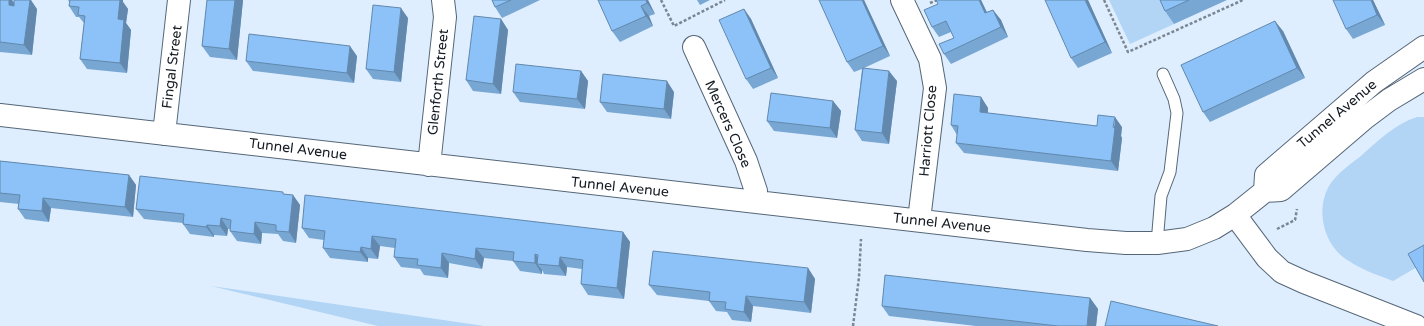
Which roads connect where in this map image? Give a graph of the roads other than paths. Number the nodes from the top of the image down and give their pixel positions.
1 (179, 0) edge
2 (443, 0) edge
3 (902, 0) edge
4 (694, 47) dead end
5 (1424, 47) edge
6 (1163, 74) dead end
7 (1424, 79) edge
8 (0, 115) edge
9 (164, 134) junction
10 (429, 165) junction
11 (1265, 192) junction
12 (756, 202) junction
13 (1234, 215) junction
14 (919, 220) junction
15 (1157, 243) junction
16 (1416, 326) edge

1 - 9 street, Fingal Street
2 - 10 street, Glenforth Street
3 - 14 street, Harriott Close
4 - 12 street, Mercers Close
5 - 11 street, Tunnel Avenue
6 - 15 lane
7 - 11 street, Tunnel Avenue
8 - 9 street, Tunnel Avenue
9 - 10 street, Tunnel Avenue
10 - 12 street, Tunnel Avenue
11 - 13 street, Tunnel Avenue
12 - 14 street, Tunnel Avenue
13 - 15 street, Tunnel Avenue
13 - 16 street
14 - 15 street, Tunnel Avenue

